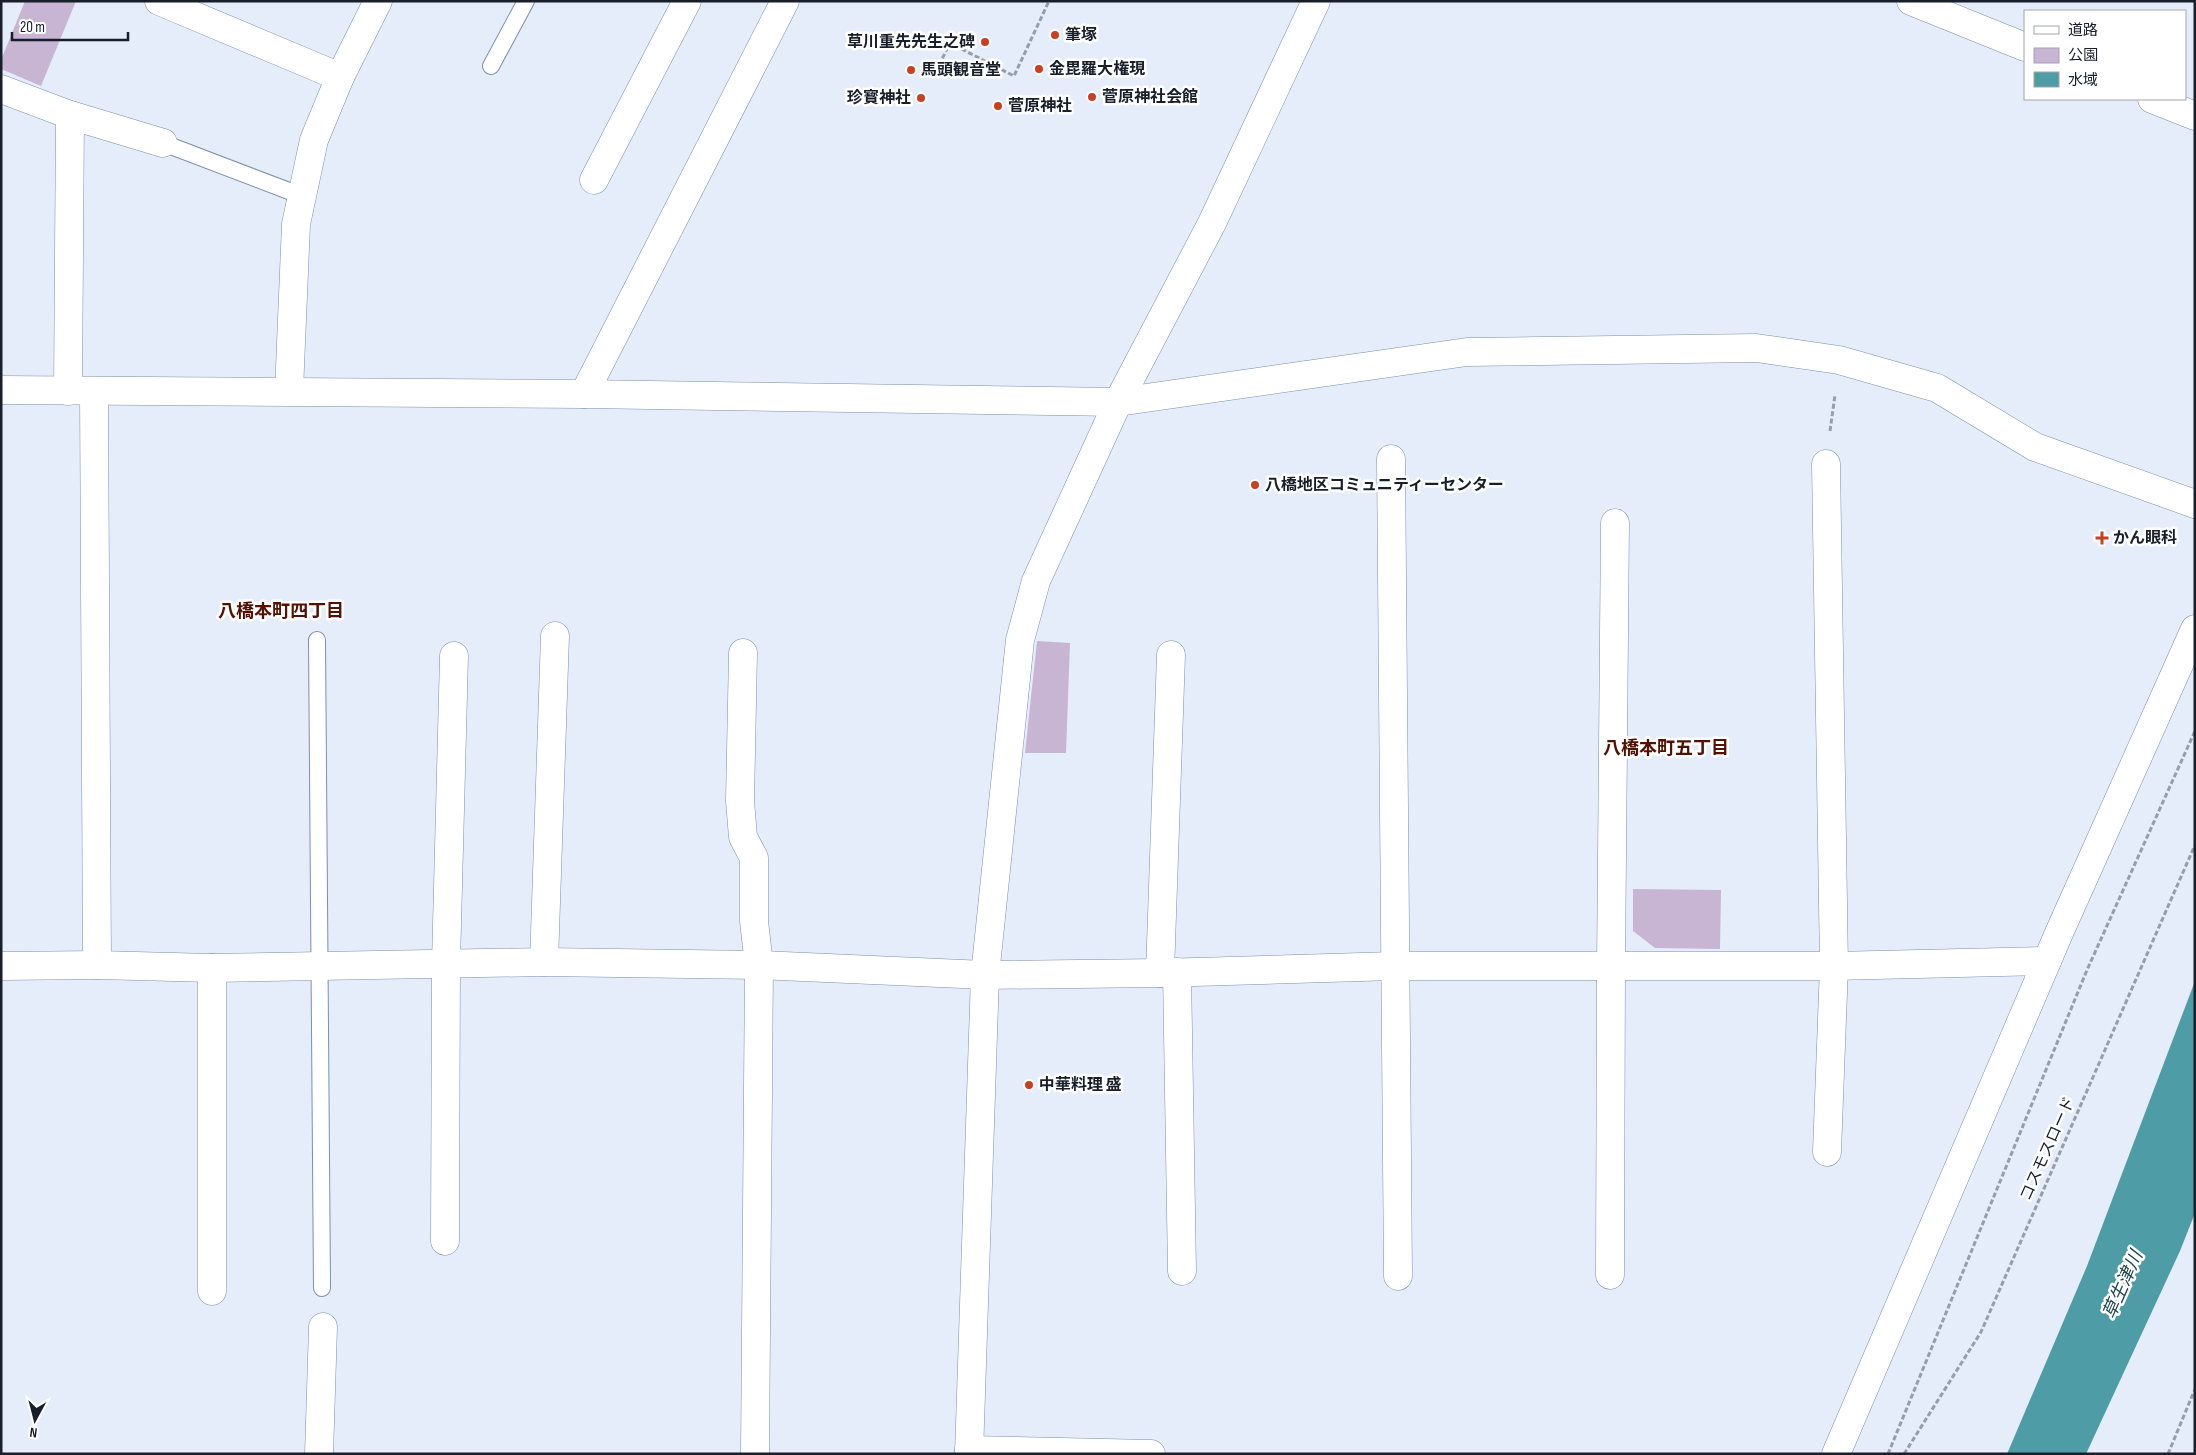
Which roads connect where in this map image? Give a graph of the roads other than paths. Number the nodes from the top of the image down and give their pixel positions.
1 (159, 1) edge
2 (378, 1) edge
3 (526, 1) edge
4 (687, 1) edge
5 (785, 1) edge
6 (1316, 1) edge
7 (1911, 1) edge
8 (2024, 47) edge
9 (491, 66) dead end
10 (340, 78) junction
11 (1, 89) edge
12 (2155, 100) edge
13 (70, 115) junction
14 (2195, 116) edge
15 (163, 143) joint
16 (594, 180) dead end
17 (302, 196) junction
18 (1, 390) edge
19 (81, 391) junction
20 (289, 391) junction
21 (584, 394) junction
22 (1118, 402) junction
23 (1391, 459) dead end
24 (1826, 464) road end
25 (2195, 504) edge
26 (1615, 524) dead end
27 (2195, 629) edge
28 (555, 636) dead end
29 (317, 640) dead end
30 (743, 653) dead end
31 (1172, 655) dead end
32 (454, 656) dead end
33 (2047, 961) junction
34 (544, 962) junction
35 (446, 963) junction
36 (97, 965) junction
37 (759, 965) junction
38 (1, 966) edge
39 (1394, 966) junction
40 (1834, 966) junction
41 (320, 967) junction
42 (1611, 967) junction
43 (212, 968) junction
44 (1168, 972) junction
45 (985, 975) junction
46 (1828, 1152) dead end
47 (445, 1241) dead end
48 (1182, 1271) dead end
49 (1610, 1274) dead end
50 (1398, 1276) dead end
51 (322, 1288) dead end
52 (212, 1291) dead end
53 (323, 1326) dead end
54 (969, 1452) edge
55 (320, 1454) edge
56 (755, 1454) edge
57 (1151, 1454) edge
58 (1836, 1454) edge

1 - 10 street
2 - 10 street
3 - 9 lane
4 - 16 street
5 - 21 street
6 - 22 street
7 - 8 street
10 - 17 street
11 - 13 street
12 - 14 street
13 - 15 street
13 - 19 street
15 - 17 lane
17 - 20 street
18 - 19 street
19 - 20 street
19 - 36 street
20 - 21 street
21 - 22 street
22 - 25 street
22 - 45 street
23 - 39 street
24 - 40 street
26 - 42 street
27 - 33 street
28 - 34 street
29 - 41 lane
30 - 37 street
31 - 44 street
32 - 35 street
33 - 40 street
33 - 58 street
34 - 35 street
34 - 37 street
35 - 41 street
35 - 47 street
36 - 38 street
36 - 43 street
37 - 45 street
37 - 56 street
39 - 42 street
39 - 44 street
39 - 50 street
40 - 42 street
40 - 46 street
41 - 43 street
41 - 51 lane
42 - 49 street
43 - 52 street
44 - 45 street
44 - 48 street
45 - 54 street
53 - 55 street
54 - 57 street

